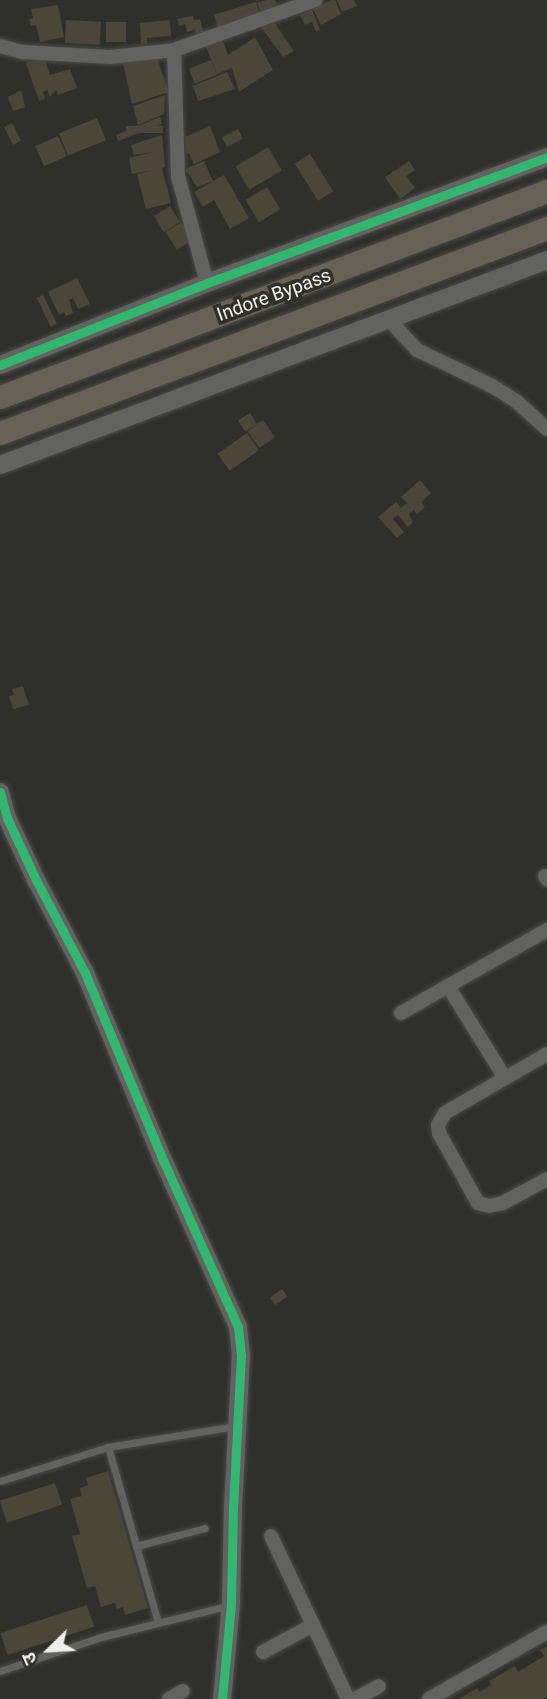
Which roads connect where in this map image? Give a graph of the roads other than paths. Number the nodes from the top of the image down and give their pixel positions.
1 (315, 0) edge
2 (1, 47) edge
3 (174, 50) junction
4 (547, 157) edge
5 (547, 191) edge
6 (547, 228) edge
7 (547, 260) edge
8 (207, 283) junction
9 (390, 321) junction
10 (0, 365) edge
11 (0, 397) edge
12 (547, 429) edge
13 (0, 433) edge
14 (0, 465) edge
15 (0, 792) edge
16 (547, 930) edge
17 (449, 986) junction
18 (401, 1013) dead end
19 (547, 1054) edge
20 (505, 1078) junction
21 (547, 1179) edge
22 (236, 1426) junction
23 (108, 1447) junction
24 (0, 1481) edge
25 (205, 1528) dead end
26 (271, 1536) dead end
27 (136, 1546) junction
28 (231, 1604) junction
29 (158, 1623) junction
30 (313, 1625) junction
31 (547, 1632) edge
32 (263, 1652) dead end
33 (0, 1671) edge
34 (379, 1686) dead end
35 (183, 1691) dead end
36 (169, 1699) edge
37 (222, 1699) edge
38 (348, 1699) edge
39 (355, 1699) edge
40 (429, 1699) edge

1 - 3 street
2 - 3 street
3 - 8 street
4 - 8 street
5 - 11 highway, Indore Bypass
6 - 13 highway, Indore Bypass
7 - 9 street
8 - 10 street
9 - 12 street
9 - 14 street
15 - 22 street
16 - 17 street
17 - 18 street
17 - 20 street
19 - 20 street
20 - 21 street
22 - 23 lane
22 - 28 street
23 - 24 lane
23 - 27 lane
25 - 27 lane
26 - 30 street
27 - 29 lane
28 - 29 lane
28 - 37 street
29 - 33 lane
30 - 32 street
30 - 38 street
31 - 40 street
34 - 39 street
35 - 36 street

